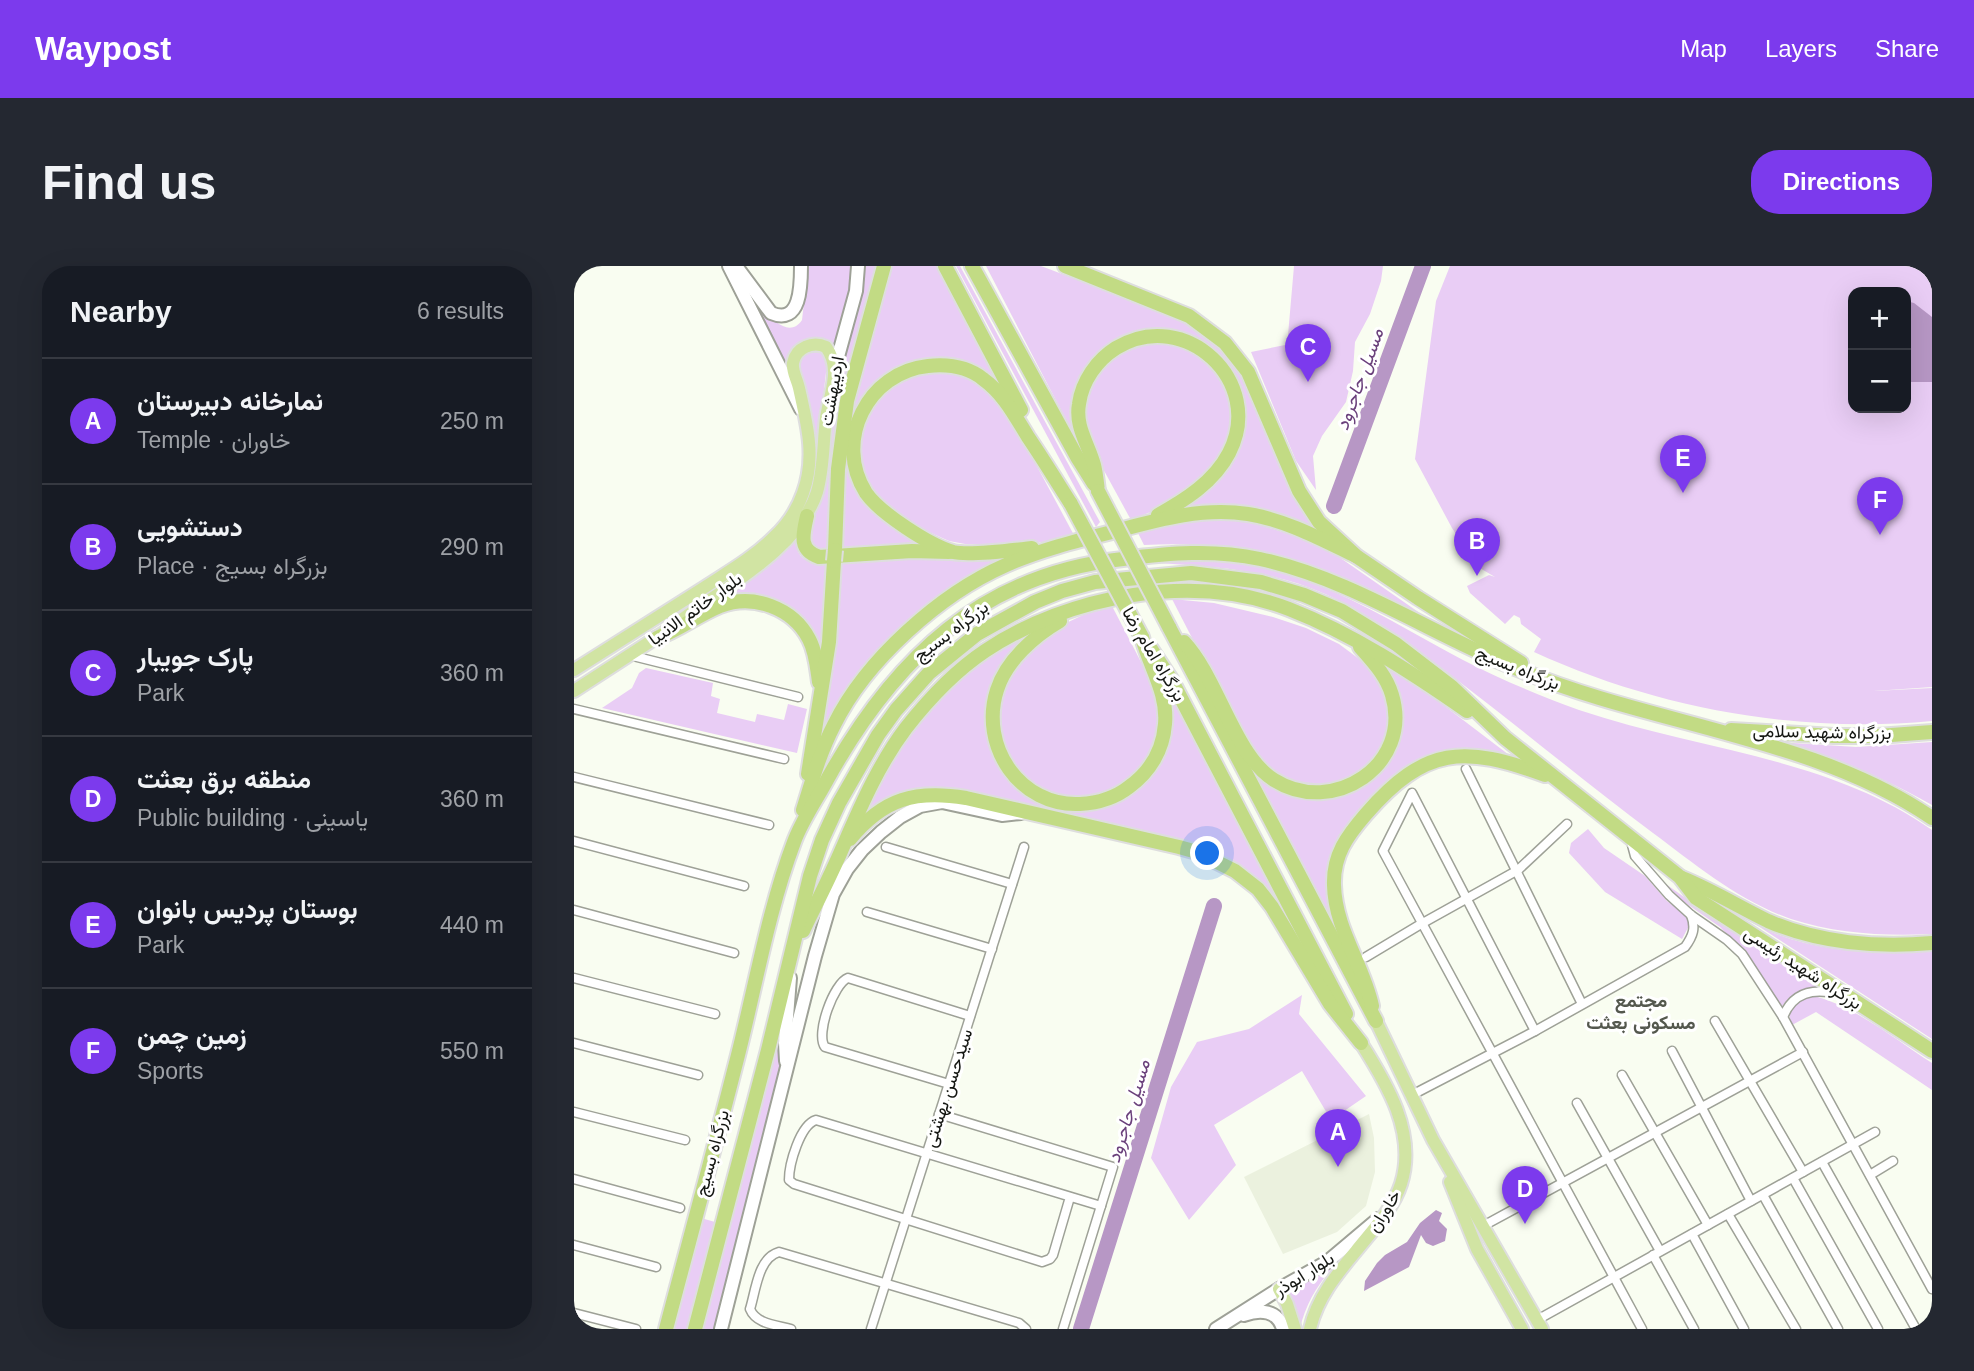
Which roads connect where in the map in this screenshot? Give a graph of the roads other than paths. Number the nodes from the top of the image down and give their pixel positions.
1 (729, 266) edge
2 (736, 266) edge
3 (801, 266) edge
4 (858, 266) edge
5 (884, 266) edge
6 (945, 266) edge
7 (972, 266) edge
8 (1071, 268) edge
9 (836, 364) junction
10 (804, 414) junction
11 (1098, 491) junction
12 (1071, 504) junction
13 (801, 514) junction
14 (1140, 524) junction
15 (1065, 544) junction
16 (954, 552) junction
17 (1356, 556) junction
18 (1099, 600) junction
19 (1169, 627) junction
20 (1142, 637) junction
21 (657, 638) junction
22 (1354, 640) junction
23 (629, 655) junction
24 (574, 670) edge
25 (1556, 685) junction
26 (574, 691) edge
27 (820, 691) junction
28 (798, 697) dead end
29 (574, 709) edge
30 (1711, 730) junction
31 (1932, 732) edge
32 (1505, 738) junction
33 (784, 760) dead end
34 (1466, 769) dead end
35 (574, 777) edge
36 (1556, 779) junction
37 (807, 797) junction
38 (1028, 812) junction
39 (1932, 818) edge
40 (1567, 824) dead end
41 (769, 825) dead end
42 (795, 837) junction
43 (1630, 839) junction
44 (574, 841) edge
45 (886, 847) dead end
46 (1024, 847) dead end
47 (842, 848) junction
48 (1518, 870) junction
49 (1680, 877) junction
50 (1012, 884) junction
51 (744, 886) dead end
52 (1467, 898) junction
53 (574, 910) edge
54 (867, 912) dead end
55 (1691, 915) junction
56 (1421, 924) junction
57 (1932, 943) edge
58 (992, 949) junction
59 (734, 953) dead end
60 (791, 955) junction
61 (1366, 957) dead end
62 (574, 978) edge
63 (1844, 995) junction
64 (1582, 1004) junction
65 (715, 1014) dead end
66 (971, 1016) junction
67 (1783, 1017) junction
68 (1376, 1021) junction
69 (1715, 1021) dead end
70 (1535, 1031) junction
71 (574, 1043) edge
72 (1361, 1043) junction
73 (1672, 1051) dead end
74 (1932, 1051) edge
75 (1803, 1052) junction
76 (1491, 1054) junction
77 (787, 1072) junction
78 (698, 1075) dead end
79 (1622, 1075) dead end
80 (1748, 1082) junction
81 (949, 1084) junction
82 (1410, 1096) junction
83 (1577, 1103) dead end
84 (1703, 1106) junction
85 (574, 1112) edge
86 (939, 1114) junction
87 (1655, 1132) junction
88 (1875, 1132) dead end
89 (1433, 1139) junction
90 (685, 1140) dead end
91 (1853, 1145) junction
92 (927, 1153) junction
93 (1607, 1159) junction
94 (1893, 1161) dead end
95 (1822, 1162) junction
96 (1803, 1172) junction
97 (1870, 1175) junction
98 (1793, 1178) junction
99 (574, 1179) edge
100 (1562, 1183) junction
101 (1763, 1195) junction
102 (1070, 1197) junction
103 (1751, 1201) junction
104 (1101, 1206) junction
105 (680, 1208) dead end
106 (1386, 1212) junction
107 (1728, 1214) junction
108 (906, 1219) junction
109 (1708, 1225) junction
110 (1483, 1226) junction
111 (1692, 1234) junction
112 (574, 1245) edge
113 (1657, 1253) junction
114 (656, 1267) dead end
115 (1613, 1277) junction
116 (886, 1283) junction
117 (1279, 1289) junction
118 (1932, 1289) edge
119 (574, 1313) edge
120 (1539, 1324) edge
121 (1022, 1326) edge
122 (636, 1329) edge
123 (666, 1329) edge
124 (695, 1329) edge
125 (721, 1329) edge
126 (791, 1329) edge
127 (871, 1329) edge
128 (1063, 1329) edge
129 (1217, 1329) edge
130 (1283, 1329) edge
131 (1295, 1329) edge
132 (1310, 1329) edge
133 (1522, 1329) edge
134 (1642, 1329) edge
135 (1694, 1329) edge
136 (1744, 1329) edge
137 (1796, 1329) edge
138 (1838, 1329) edge
139 (1878, 1329) edge
140 (1916, 1329) edge

1 - 10 main road
2 - 3 main road
4 - 9 main road, اردیبهشت
5 - 27 highway
6 - 12 highway, بزرگراه امام رضا
7 - 11 highway, بزرگراه امام رضا
8 - 17 highway
9 - 10 main road
9 - 13 main road, اردیبهشت
10 - 13 main road
11 - 14 highway
11 - 19 highway, بزرگراه امام رضا, bridge
12 - 16 highway
12 - 20 highway, بزرگراه امام رضا, bridge
13 - 16 highway
13 - 21 main road, بلوار خاتم الانبیا
13 - 24 main road, بلوار خاتم الانبیا
14 - 15 highway
14 - 17 highway
15 - 16 highway
15 - 37 highway
17 - 25 highway
18 - 20 highway
18 - 22 highway
18 - 47 highway
19 - 22 highway
19 - 68 highway, بزرگراه امام رضا
20 - 72 highway, بزرگراه امام رضا
21 - 23 main road, بلوار خاتم الانبیا
21 - 27 highway
22 - 32 highway
23 - 26 main road, بلوار خاتم الانبیا
23 - 28 street
25 - 30 highway, بزرگراه بسیج
25 - 42 highway, بزرگراه بسیج
27 - 37 highway
29 - 33 street
30 - 31 highway, بزرگراه شهید سلامی
30 - 39 highway
32 - 36 highway, بزرگراه بسیج
32 - 60 highway, بزرگراه بسیج
34 - 48 street
35 - 41 street
36 - 43 highway, بزرگراه بسیج
36 - 68 highway
37 - 42 highway
38 - 47 highway
38 - 72 highway
38 - 77 main road
40 - 48 street
42 - 123 highway, بزرگراه بسیج
43 - 49 highway, بزرگراه بسیج
43 - 55 street
44 - 51 street
45 - 50 street
46 - 50 street, سیدحسن بهشتی
47 - 60 highway
48 - 52 street
48 - 64 street
49 - 57 highway
49 - 63 highway, بزرگراه شهید رئیسی
50 - 58 street, سیدحسن بهشتی
52 - 56 street
52 - 56 street
52 - 70 street
53 - 59 street
54 - 58 street
55 - 64 street
55 - 67 street
56 - 61 street
56 - 76 street
58 - 66 street, سیدحسن بهشتی
60 - 77 main road
60 - 124 highway, بزرگراه بسیج
62 - 65 street
63 - 67 street
63 - 74 highway, بزرگراه شهید رئیسی
64 - 70 street
66 - 81 street, سیدحسن بهشتی
66 - 81 street
67 - 75 street
68 - 82 main road
69 - 80 street
70 - 76 street
71 - 78 street
72 - 106 main road, خاوران
73 - 84 street
75 - 80 street
75 - 91 street
76 - 82 street
76 - 100 street
77 - 125 main road
79 - 87 street
80 - 84 street
80 - 96 street
81 - 86 street, سیدحسن بهشتی
82 - 89 main road
83 - 93 street
84 - 87 street
84 - 103 street
85 - 90 street
86 - 92 street, سیدحسن بهشتی
86 - 104 street
87 - 93 street
87 - 109 street
88 - 91 street
89 - 110 main road
89 - 133 main road
91 - 95 street
91 - 97 street
92 - 102 street
92 - 108 street, سیدحسن بهشتی
92 - 108 street
93 - 100 street
93 - 113 street
94 - 97 street
95 - 96 street
95 - 140 street
96 - 98 street
97 - 118 street
98 - 101 street
98 - 139 street
99 - 105 street
100 - 110 street
100 - 115 street
101 - 103 street
101 - 138 street
102 - 104 street
102 - 108 street
103 - 107 street
104 - 128 street
106 - 117 main road, بلوار ابوذر
106 - 132 main road, خاوران
107 - 109 street
107 - 137 street
108 - 116 street, سیدحسن بهشتی
109 - 111 street
110 - 120 main road
111 - 113 street
111 - 136 street
112 - 114 street
113 - 115 street
113 - 135 street
115 - 120 street
115 - 134 street
116 - 121 street
116 - 126 street
116 - 127 street, سیدحسن بهشتی
117 - 129 main road, بلوار ابوذر
117 - 131 main road
119 - 122 street
129 - 130 main road

